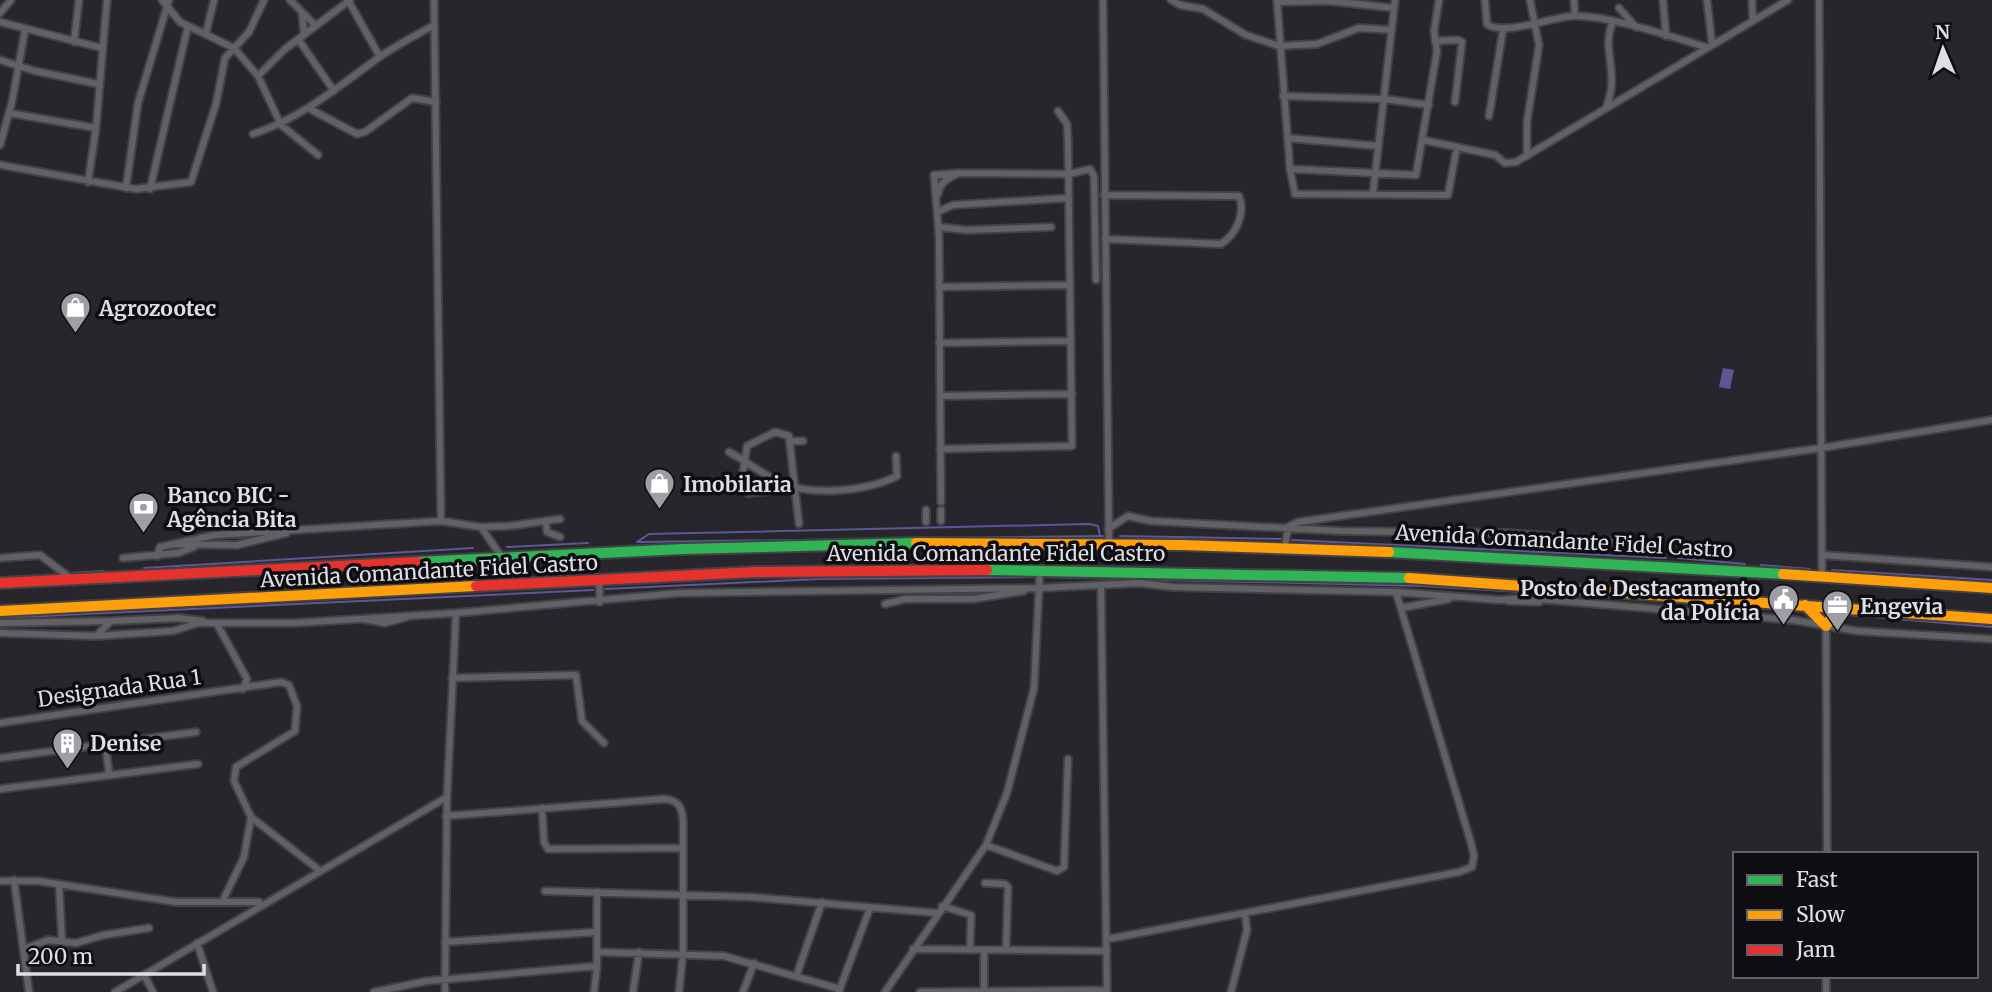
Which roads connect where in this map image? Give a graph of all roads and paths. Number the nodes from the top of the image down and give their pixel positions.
1 (11, 0) edge
2 (79, 0) edge
3 (107, 0) edge
4 (214, 0) edge
5 (264, 0) edge
6 (290, 0) edge
7 (349, 0) edge
8 (434, 0) edge
9 (1103, 0) edge
10 (1171, 0) edge
11 (1439, 0) edge
12 (1485, 0) edge
13 (1530, 0) edge
14 (1574, 0) edge
15 (1664, 0) edge
16 (1707, 0) edge
17 (1752, 0) edge
18 (1788, 0) edge
19 (1819, 0) edge
20 (1277, 1) edge
21 (166, 2) edge
22 (1395, 4) edge
23 (1618, 4) edge
24 (302, 12) junction
25 (0, 13) edge
26 (1575, 16) junction
27 (1753, 20) junction
28 (0, 22) edge
29 (1532, 22) junction
30 (1616, 23) junction
31 (315, 25) junction
32 (434, 25) junction
33 (188, 26) junction
34 (1637, 29) junction
35 (24, 30) junction
36 (1392, 30) junction
37 (1503, 30) junction
38 (206, 33) junction
39 (1666, 36) junction
40 (301, 37) junction
41 (1435, 40) junction
42 (74, 42) junction
43 (1709, 45) junction
44 (1279, 46) junction
45 (102, 48) junction
46 (234, 48) junction
47 (380, 57) junction
48 (0, 60) edge
49 (19, 64) junction
50 (258, 76) junction
51 (98, 84) junction
52 (334, 91) junction
53 (1283, 96) junction
54 (1384, 99) junction
55 (436, 102) junction
56 (1455, 102) dead end
57 (1429, 105) junction
58 (310, 109) junction
59 (1605, 110) junction
60 (1058, 111) dead end
61 (9, 113) junction
62 (1489, 116) dead end
63 (281, 125) junction
64 (96, 128) junction
65 (253, 134) dead end
66 (1288, 138) junction
67 (1423, 140) junction
68 (0, 145) edge
69 (1378, 146) junction
70 (1457, 148) junction
71 (318, 155) dead end
72 (1527, 156) junction
73 (0, 165) edge
74 (1290, 169) junction
75 (959, 173) junction
76 (1375, 173) junction
77 (1069, 174) junction
78 (88, 182) junction
79 (126, 188) junction
80 (150, 189) junction
81 (1373, 193) junction
82 (1104, 195) junction
83 (1069, 198) junction
84 (937, 199) junction
85 (937, 212) junction
86 (939, 227) junction
87 (1051, 227) dead end
88 (1105, 239) junction
89 (1096, 280) dead end
90 (1070, 285) junction
91 (939, 287) junction
92 (1071, 341) junction
93 (939, 343) junction
94 (1072, 394) junction
95 (940, 396) junction
96 (1992, 420) edge
97 (790, 441) junction
98 (803, 441) dead end
99 (940, 449) junction
100 (1821, 449) junction
101 (729, 452) dead end
102 (897, 456) dead end
103 (747, 461) junction
104 (782, 484) junction
105 (793, 486) junction
106 (926, 509) dead end
107 (559, 519) dead end
108 (441, 521) junction
109 (940, 521) dead end
110 (926, 522) dead end
111 (546, 524) junction
112 (799, 524) dead end
113 (481, 527) junction
114 (1288, 527) junction
115 (1108, 528) junction
116 (298, 530) junction
117 (559, 537) dead end
118 (168, 544) junction
119 (1109, 544) junction
120 (1655, 545) dead end
121 (199, 546) junction
122 (1285, 547) junction
123 (1822, 555) junction
124 (157, 556) junction
125 (501, 556) junction
126 (0, 558) edge
127 (122, 558) dead end
128 (1992, 567) edge
129 (1040, 569) junction
130 (1822, 577) junction
131 (73, 580) junction
132 (598, 581) junction
133 (0, 583) edge
134 (1101, 586) junction
135 (905, 588) junction
136 (1040, 588) junction
137 (1992, 589) edge
138 (1396, 592) junction
139 (954, 593) junction
140 (1475, 597) junction
141 (920, 600) junction
142 (600, 602) junction
143 (1802, 603) junction
144 (885, 604) dead end
145 (1849, 607) junction
146 (1401, 608) junction
147 (0, 611) edge
148 (456, 613) junction
149 (1992, 619) edge
150 (111, 621) junction
151 (145, 622) junction
152 (0, 623) edge
153 (219, 624) junction
154 (1826, 626) junction
155 (173, 631) junction
156 (0, 633) edge
157 (96, 636) junction
158 (1992, 639) edge
159 (452, 678) junction
160 (243, 689) junction
161 (0, 723) edge
162 (196, 732) dead end
163 (105, 743) junction
164 (604, 743) dead end
165 (0, 758) edge
166 (1068, 759) dead end
167 (198, 764) dead end
168 (109, 773) junction
169 (0, 789) edge
170 (447, 797) junction
171 (542, 808) junction
172 (446, 816) junction
173 (251, 817) junction
174 (986, 845) junction
175 (682, 848) junction
176 (1827, 852) edge
177 (319, 870) junction
178 (14, 880) junction
179 (0, 881) edge
180 (985, 883) dead end
181 (59, 884) junction
182 (545, 891) dead end
183 (597, 892) junction
184 (684, 896) junction
185 (222, 902) junction
186 (262, 902) junction
187 (822, 902) junction
188 (942, 906) junction
189 (870, 908) junction
190 (937, 913) junction
191 (1245, 913) junction
192 (149, 928) dead end
193 (597, 932) junction
194 (1108, 939) junction
195 (62, 941) junction
196 (445, 942) junction
197 (197, 943) junction
198 (24, 949) junction
199 (913, 949) junction
200 (970, 950) junction
201 (984, 950) junction
202 (1006, 950) junction
203 (1107, 951) junction
204 (597, 952) junction
205 (639, 952) junction
206 (683, 953) junction
207 (754, 963) junction
208 (597, 966) junction
209 (797, 974) junction
210 (144, 975) junction
211 (446, 979) junction
212 (839, 990) edge
213 (984, 990) junction
214 (1107, 991) edge
215 (29, 992) edge
216 (115, 992) edge
217 (153, 992) edge
218 (213, 992) edge
219 (374, 992) edge
220 (445, 992) edge
221 (593, 992) edge
222 (633, 992) edge
223 (679, 992) edge
224 (743, 992) edge
225 (885, 992) edge
226 (920, 992) edge
227 (1231, 992) edge

1 - 25 street
2 - 42 street
3 - 45 street
4 - 38 street
5 - 46 street
6 - 24 street
7 - 31 street
7 - 47 street
8 - 32 street
9 - 82 street
10 - 44 street
11 - 41 street
12 - 37 street
13 - 29 street
14 - 26 street
15 - 39 street
16 - 43 street
17 - 27 street
18 - 27 street
19 - 100 street
20 - 22 street
20 - 44 street
21 - 33 street
21 - 79 street
22 - 36 street
23 - 30 street
23 - 34 street
24 - 31 street
24 - 40 street
26 - 29 street
26 - 30 street
27 - 43 street
28 - 35 street
29 - 37 street
29 - 72 street
30 - 34 street
30 - 59 street
31 - 40 street
32 - 47 street
32 - 55 street
33 - 38 street
33 - 80 street
34 - 39 street
35 - 42 street
35 - 49 street
36 - 44 street
36 - 54 street
37 - 62 street
38 - 46 street
39 - 43 street
40 - 50 street
40 - 52 street
41 - 56 street
41 - 57 street
42 - 45 street
43 - 59 street
44 - 53 street
45 - 51 street
46 - 50 street
46 - 80 street
47 - 52 street
48 - 49 street
49 - 51 street
49 - 61 street
50 - 63 street
51 - 64 street
52 - 58 street
53 - 54 street
53 - 66 street
54 - 57 street
54 - 69 street
55 - 58 street
55 - 108 street
57 - 67 street
58 - 63 street
59 - 72 street
60 - 77 street
61 - 64 street
61 - 68 street
63 - 65 street
63 - 71 street
64 - 78 street
66 - 69 street
66 - 74 street
67 - 70 street
67 - 76 street
69 - 76 street
70 - 72 street
70 - 81 street
73 - 78 street
74 - 76 street
74 - 81 street
75 - 77 street
75 - 84 street
75 - 84 street
76 - 81 street
77 - 83 street
77 - 89 street
78 - 79 street
79 - 80 street
82 - 88 street
82 - 88 street
83 - 85 street
83 - 90 street
84 - 85 street
85 - 86 street
86 - 87 street
86 - 91 street
88 - 115 street
90 - 91 street
90 - 92 street
91 - 93 street
92 - 93 street
92 - 94 street
93 - 95 street
94 - 95 street
94 - 99 street
95 - 99 street
96 - 100 street
97 - 98 street
97 - 103 street
97 - 105 street
99 - 109 street
100 - 114 street
100 - 123 street
101 - 103 street
102 - 105 street
103 - 104 street
103 - 104 street
104 - 105 street
105 - 112 street
106 - 110 street
107 - 111 street
108 - 113 street
108 - 116 street
111 - 113 street
111 - 117 street
113 - 125 street
114 - 115 street
114 - 120 street
114 - 122 street
115 - 119 street
116 - 118 street
116 - 121 street
118 - 121 street
118 - 124 street
119 - 122 highway, Avenida Comandante Fidel Castro
119 - 125 highway, Avenida Comandante Fidel Castro
121 - 124 street
122 - 130 highway, Avenida Comandante Fidel Castro
123 - 128 street
123 - 130 street
124 - 127 street
125 - 131 highway, Avenida Comandante Fidel Castro
126 - 131 street
129 - 132 highway, Avenida Comandante Fidel Castro
129 - 136 street
129 - 143 highway, Avenida Comandante Fidel Castro
130 - 137 highway, Avenida Comandante Fidel Castro
131 - 133 highway, Avenida Comandante Fidel Castro
132 - 142 street
132 - 147 highway, Avenida Comandante Fidel Castro
134 - 136 street
134 - 138 street
134 - 194 street
135 - 139 street
135 - 141 street
135 - 142 street
136 - 139 street
136 - 174 street
138 - 140 street
138 - 146 street
139 - 141 street
140 - 146 street
140 - 154 street
141 - 144 street
142 - 148 street
143 - 145 highway, Avenida Comandante Fidel Castro
143 - 154 highway
145 - 149 highway, Avenida Comandante Fidel Castro
145 - 154 highway
146 - 191 street
148 - 153 street
148 - 159 street
150 - 151 street
150 - 152 street
150 - 157 street
151 - 153 street
151 - 155 street
153 - 155 street
153 - 160 street
154 - 158 street
154 - 176 street
155 - 157 street
156 - 157 street
159 - 164 street
159 - 170 street
160 - 161 street, Designada Rua 1
160 - 173 street, Designada Rua 1
162 - 163 street
163 - 165 street
163 - 168 street
166 - 174 street
167 - 168 street
168 - 169 street
170 - 172 street
170 - 177 street
171 - 172 street
171 - 175 street
171 - 175 street
172 - 196 street
173 - 177 street
173 - 185 street
174 - 188 street
175 - 184 street
177 - 186 street
178 - 179 street
178 - 181 street
178 - 198 street
180 - 202 street
181 - 185 street
181 - 195 street
182 - 183 street
183 - 184 street
183 - 193 street
184 - 187 street
184 - 206 street
185 - 186 street
186 - 197 street
187 - 189 street
187 - 209 street
188 - 190 street
188 - 200 street
189 - 190 street
189 - 212 street
190 - 199 street
191 - 194 street
191 - 227 street
192 - 195 street
193 - 196 street
193 - 204 street
194 - 203 street
195 - 198 street
196 - 211 street
197 - 210 street
197 - 218 street
198 - 215 street
199 - 200 street
199 - 225 street
200 - 201 street
201 - 202 street
201 - 213 street
202 - 203 street
203 - 214 street
204 - 205 street
204 - 208 street
205 - 206 street
205 - 222 street
206 - 207 street
206 - 223 street
207 - 209 street
207 - 224 street
208 - 211 street
208 - 221 street
209 - 212 street
210 - 216 street
210 - 217 street
211 - 219 street
211 - 220 street
213 - 214 street
213 - 226 street

